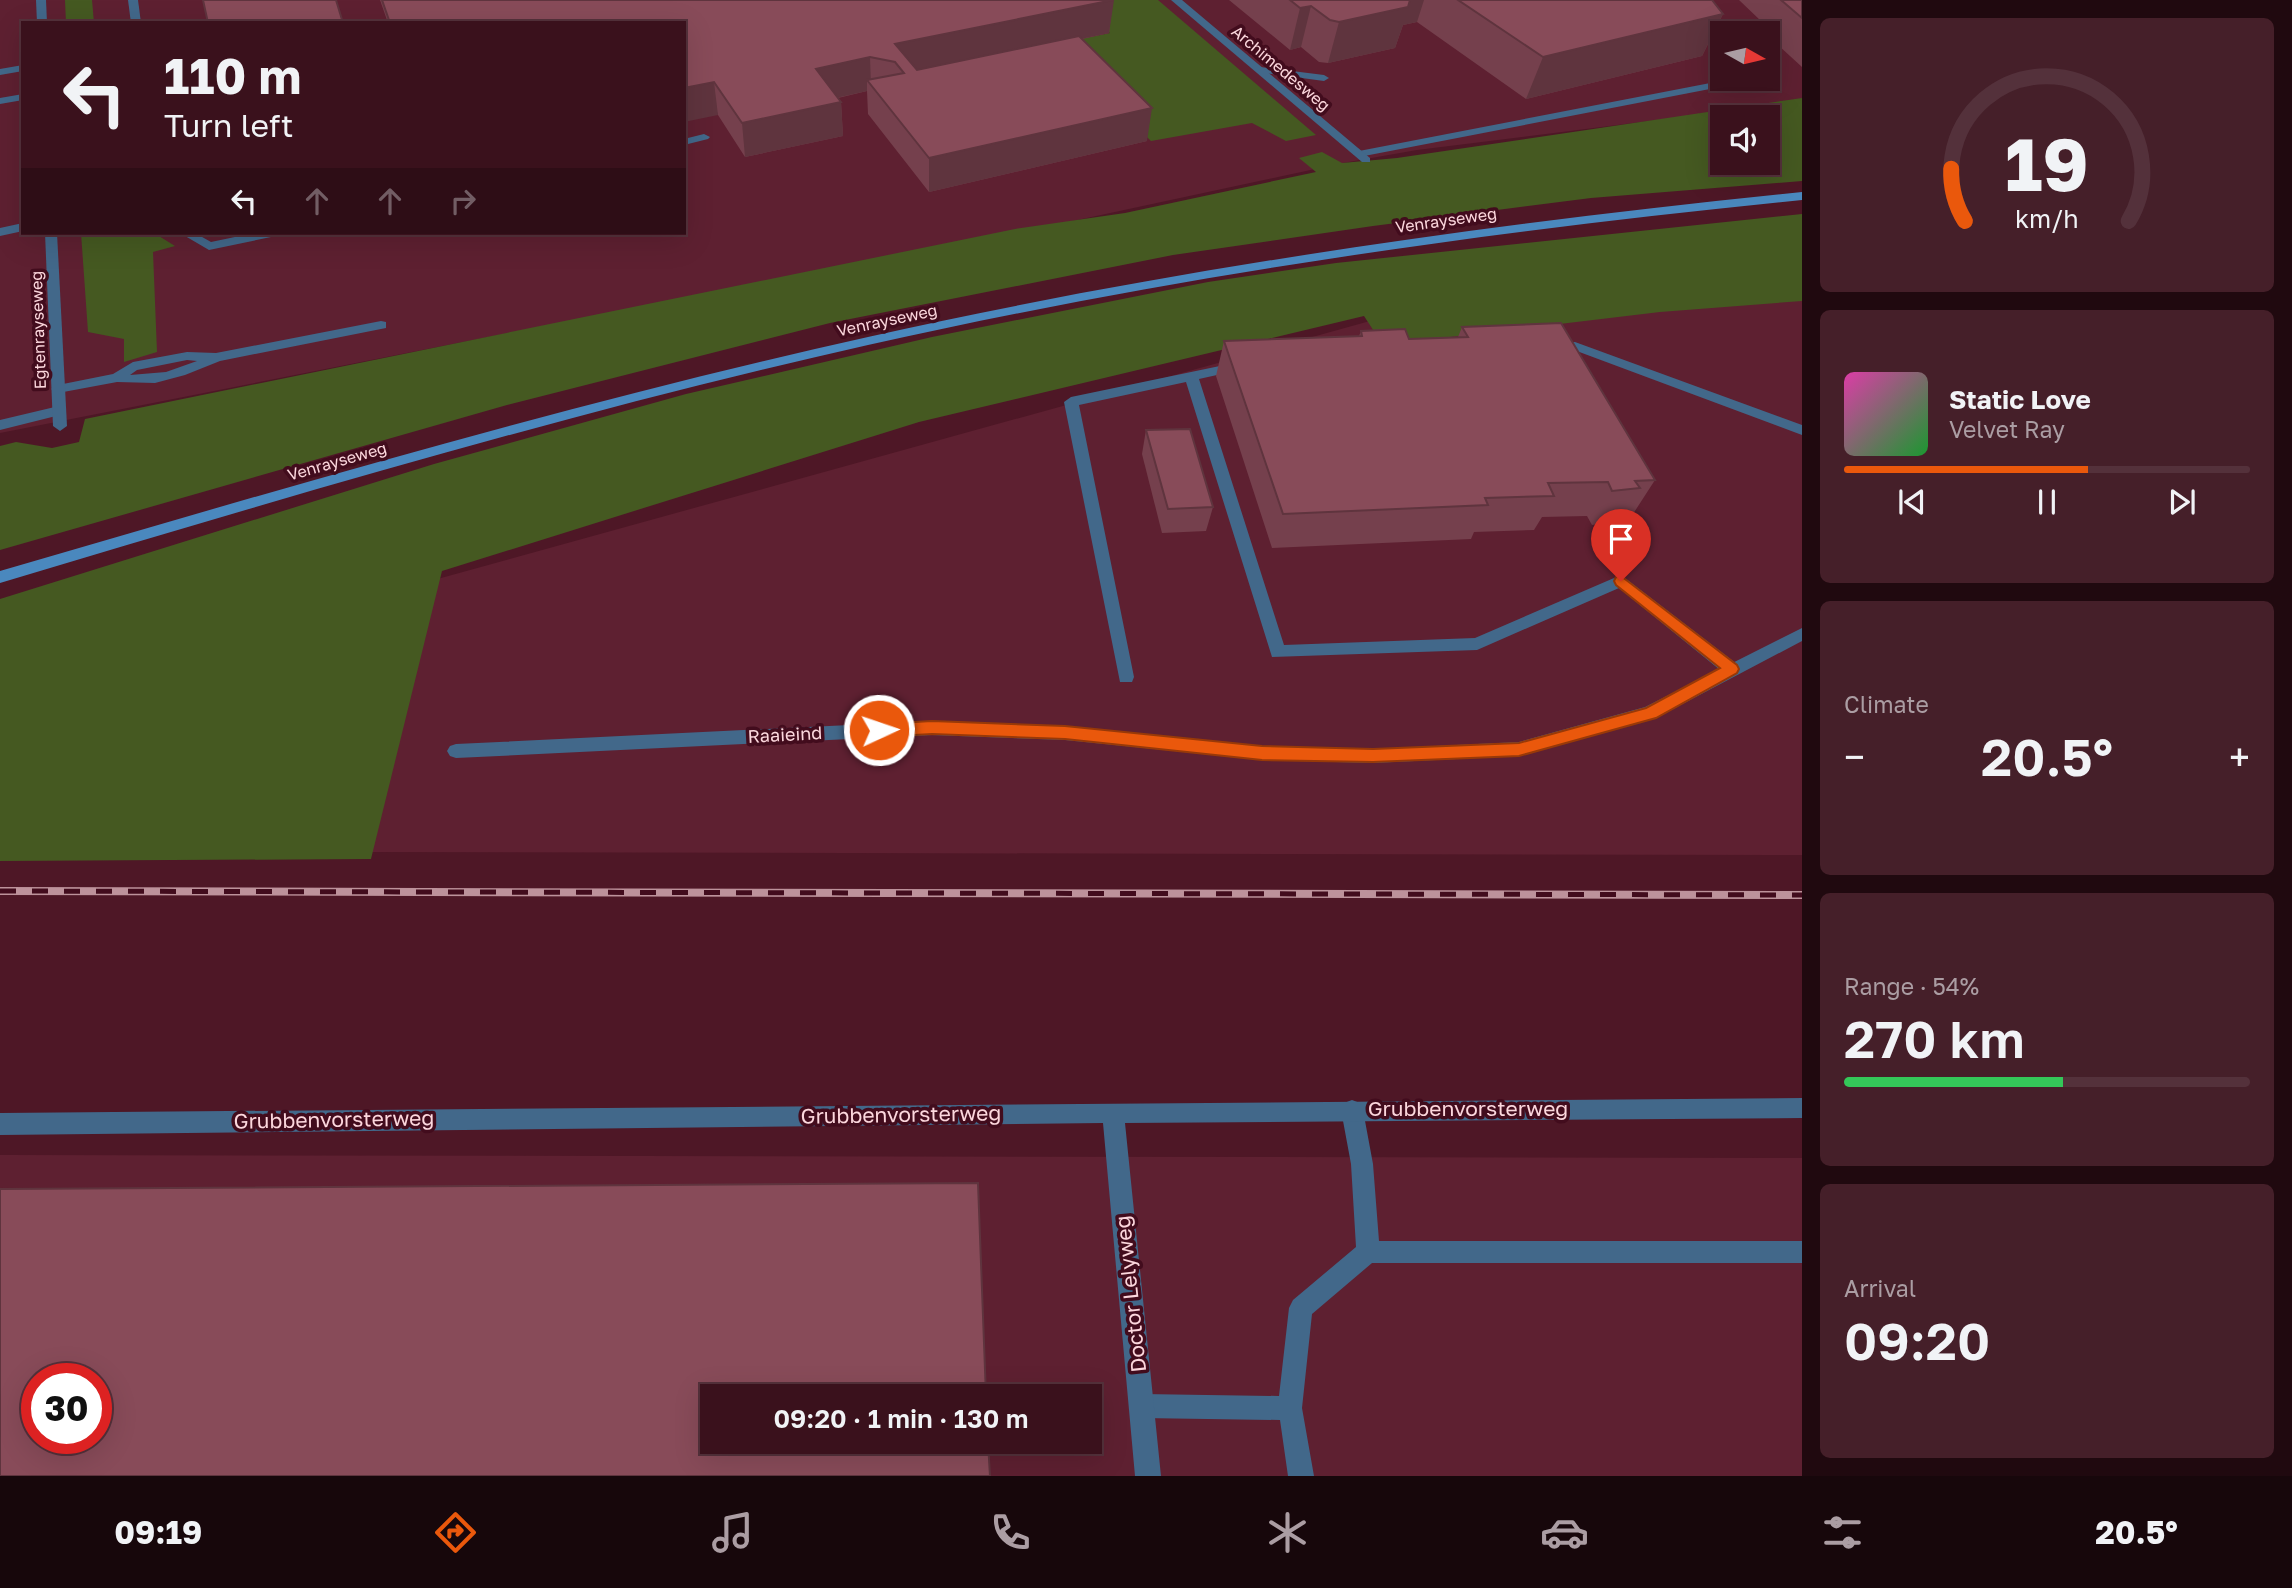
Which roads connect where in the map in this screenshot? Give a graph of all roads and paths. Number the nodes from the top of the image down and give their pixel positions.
1 (41, 0) edge
2 (133, 0) edge
3 (1176, 0) edge
4 (1690, 0) edge
5 (42, 21) edge
6 (136, 21) edge
7 (1710, 24) edge
8 (21, 68) edge
9 (1260, 70) junction
10 (0, 72) edge
11 (1324, 78) dead end
12 (1710, 86) edge
13 (21, 97) edge
14 (0, 101) edge
15 (704, 137) dead end
16 (686, 142) edge
17 (1802, 196) edge
18 (21, 227) edge
19 (0, 232) edge
20 (51, 235) edge
21 (190, 235) edge
22 (261, 235) edge
23 (382, 325) dead end
24 (1535, 348) edge
25 (1254, 363) edge
26 (1191, 376) junction
27 (58, 389) junction
28 (0, 425) edge
29 (1802, 430) edge
30 (0, 577) edge
31 (1802, 634) edge
32 (1731, 669) junction
33 (1126, 677) dead end
34 (456, 751) dead end
35 (1802, 1108) edge
36 (1352, 1110) junction
37 (1113, 1113) junction
38 (0, 1124) edge
39 (1368, 1252) junction
40 (1802, 1252) edge
41 (1142, 1406) junction
42 (1290, 1408) junction
43 (1148, 1476) edge
44 (1301, 1476) edge

1 - 5 street
2 - 6 street
3 - 9 street, Archimedesweg
4 - 7 street
8 - 10 street
9 - 11 street
9 - 12 street, Archimedesweg
13 - 14 street
15 - 16 street
17 - 30 main road, Venrayseweg
18 - 19 street
20 - 27 street, Egtenrayseweg
21 - 22 street
23 - 27 street
24 - 29 street
25 - 26 street
26 - 32 street
26 - 33 street
27 - 28 street, Egtenrayseweg
31 - 32 street, Raaieind
32 - 34 street, Raaieind
35 - 36 street, Grubbenvorsterweg
36 - 37 street, Grubbenvorsterweg
36 - 39 street
37 - 38 street, Grubbenvorsterweg
37 - 41 street, Doctor Lelyweg
39 - 40 street
39 - 42 street
41 - 42 street
41 - 43 street, Doctor Lelyweg
42 - 44 street

